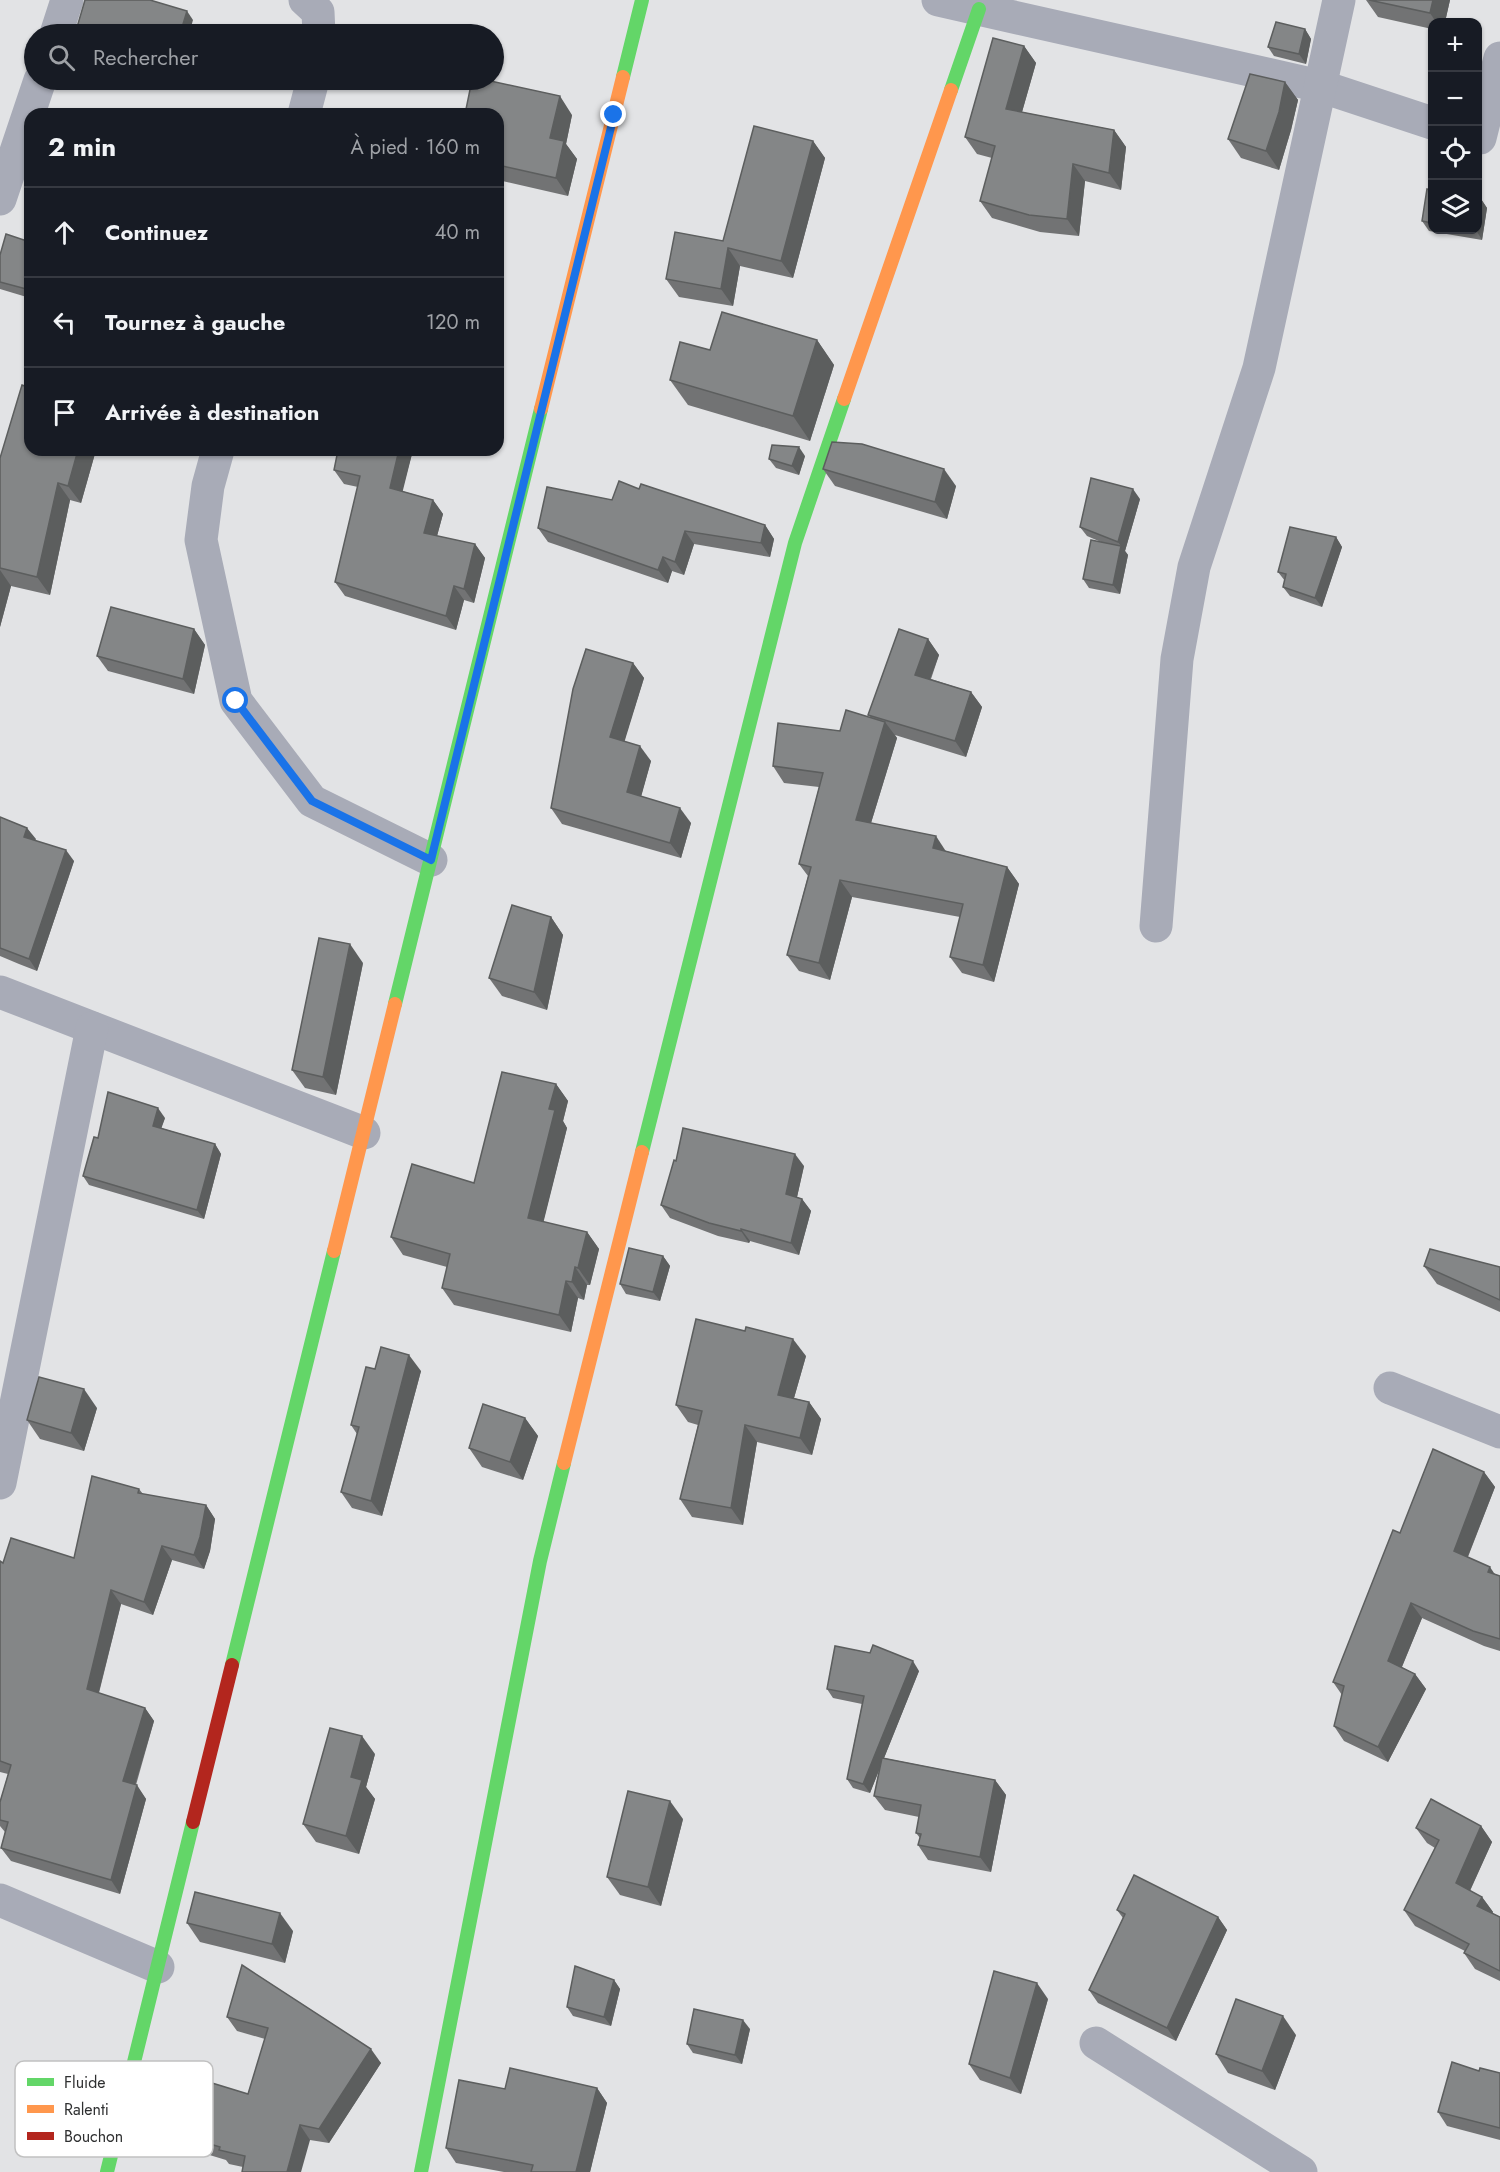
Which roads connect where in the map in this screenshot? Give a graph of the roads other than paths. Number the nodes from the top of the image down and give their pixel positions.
1 (67, 0) edge
2 (305, 0) edge
3 (642, 0) edge
4 (938, 0) edge
5 (1340, 0) edge
6 (979, 9) junction
7 (59, 24) edge
8 (319, 24) edge
9 (1500, 58) edge
10 (1320, 86) junction
11 (37, 90) edge
12 (310, 90) edge
13 (31, 108) edge
14 (306, 108) edge
15 (1428, 122) edge
16 (24, 128) edge
17 (1486, 140) edge
18 (0, 199) edge
19 (216, 456) edge
20 (431, 860) junction
21 (1156, 926) dead end
22 (3, 1001) edge
23 (92, 1028) junction
24 (364, 1132) junction
25 (1390, 1388) dead end
26 (1500, 1432) edge
27 (0, 1483) edge
28 (0, 1900) edge
29 (158, 1967) junction
30 (1095, 2043) dead end
31 (135, 2061) edge
32 (111, 2157) edge
33 (107, 2172) edge
34 (421, 2172) edge
35 (1301, 2172) edge

1 - 7 street
2 - 8 street
3 - 20 street
4 - 6 street
5 - 10 street
6 - 10 street
6 - 34 street
9 - 17 street
10 - 15 street
10 - 21 street
11 - 13 street
12 - 14 street
16 - 18 street
19 - 20 street
20 - 24 street
22 - 23 street
23 - 24 street
23 - 27 street
24 - 29 street
25 - 26 street
28 - 29 street
29 - 31 street
30 - 35 street
32 - 33 street

